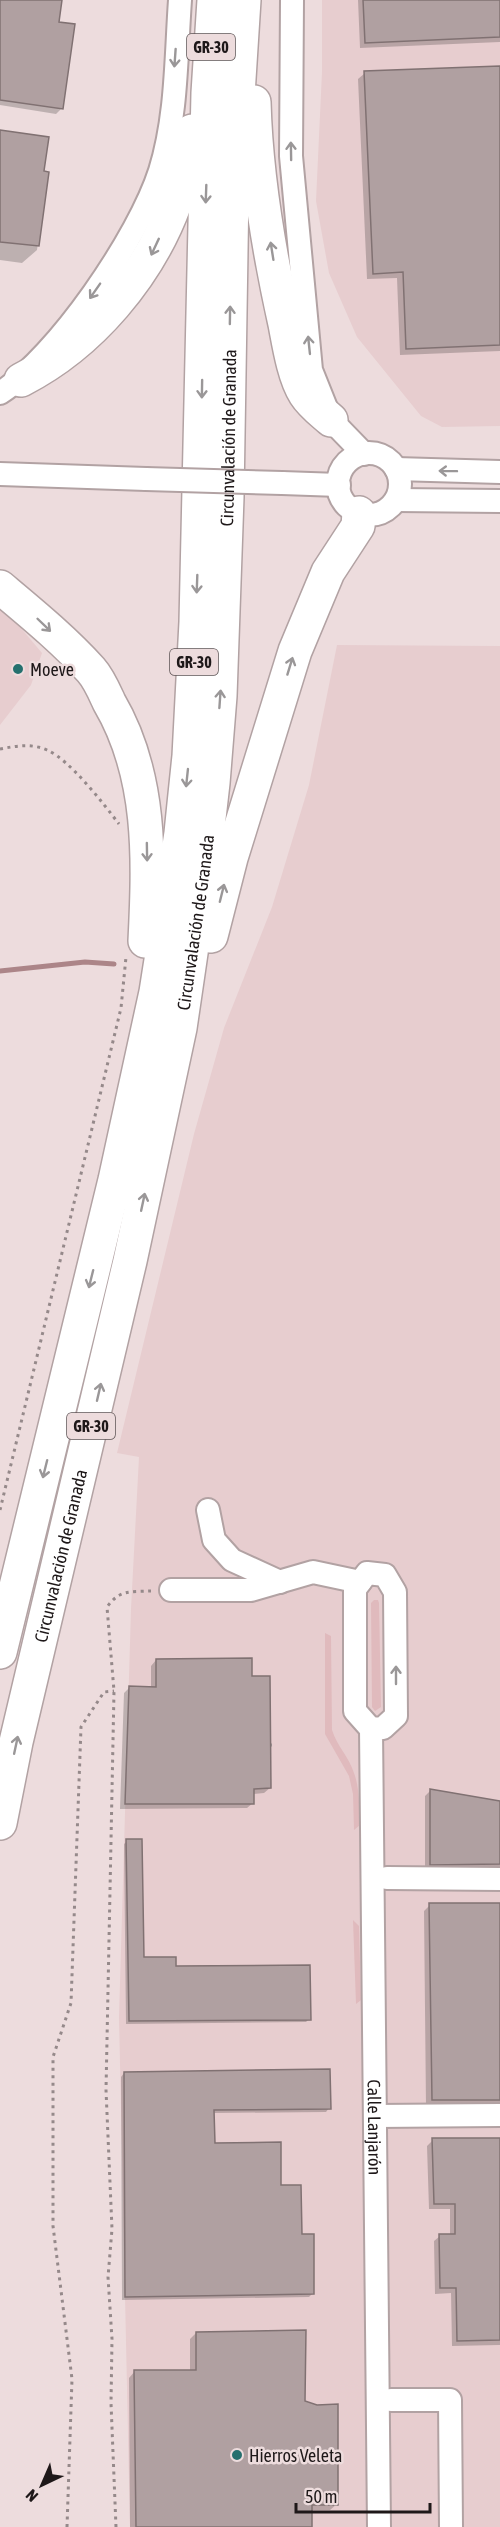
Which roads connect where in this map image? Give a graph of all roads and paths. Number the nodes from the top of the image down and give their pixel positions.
1 (180, 0) edge
2 (214, 0) edge
3 (244, 0) edge
4 (250, 0) edge
5 (292, 0) edge
6 (208, 93) junction
7 (11, 387) edge
8 (331, 420) junction
9 (364, 454) junction
10 (396, 469) junction
11 (500, 472) edge
12 (0, 474) edge
13 (339, 485) junction
14 (396, 500) junction
15 (500, 501) edge
16 (359, 513) junction
17 (0, 587) edge
18 (0, 748) edge
19 (119, 824) dead end
20 (126, 955) dead end
21 (180, 1028) junction
22 (105, 1222) junction
23 (0, 1510) edge
24 (208, 1510) dead end
25 (280, 1582) junction
26 (360, 1582) junction
27 (171, 1590) joint
28 (0, 1652) edge
29 (114, 1691) junction
30 (377, 1729) junction
31 (0, 1823) edge
32 (387, 1878) junction
33 (500, 1879) edge
34 (500, 2115) edge
35 (381, 2116) junction
36 (391, 2400) junction
37 (67, 2527) edge
38 (116, 2527) edge
39 (379, 2527) edge
40 (394, 2527) edge
41 (451, 2527) edge

1 -> 7 street
2 - 6 highway, Circunvalación de Granada / GR-30
21 -> 3 highway, Circunvalación de Granada / GR-30
8 -> 4 highway
8 -> 5 street
6 -> 7 highway
6 -> 22 highway, Circunvalación de Granada / GR-30
8 - 9 street
9 - 10 street
9 - 13 street
11 -> 10 street
10 - 14 street
12 - 13 street, bridge
13 - 16 street
14 - 15 street
14 - 16 street
21 -> 16 highway
17 -> 22 highway
18 - 19 path
20 - 23 path
31 -> 21 highway, Circunvalación de Granada / GR-30
22 -> 28 highway, Circunvalación de Granada / GR-30
24 - 25 street
25 - 26 street
25 - 27 street
26 - 30 street
30 -> 26 street, Calle Lanjarón
27 - 29 path
29 - 37 path
29 - 38 path
30 - 32 street, Calle Lanjarón
30 - 35 street, Calle Lanjarón
32 - 33 street
32 - 35 street, Calle Lanjarón
34 - 35 street, Calle Lanjarón
35 - 36 street, Calle Lanjarón
35 - 39 street, Calle Lanjarón
36 - 40 street, Calle Lanjarón
36 - 41 street

